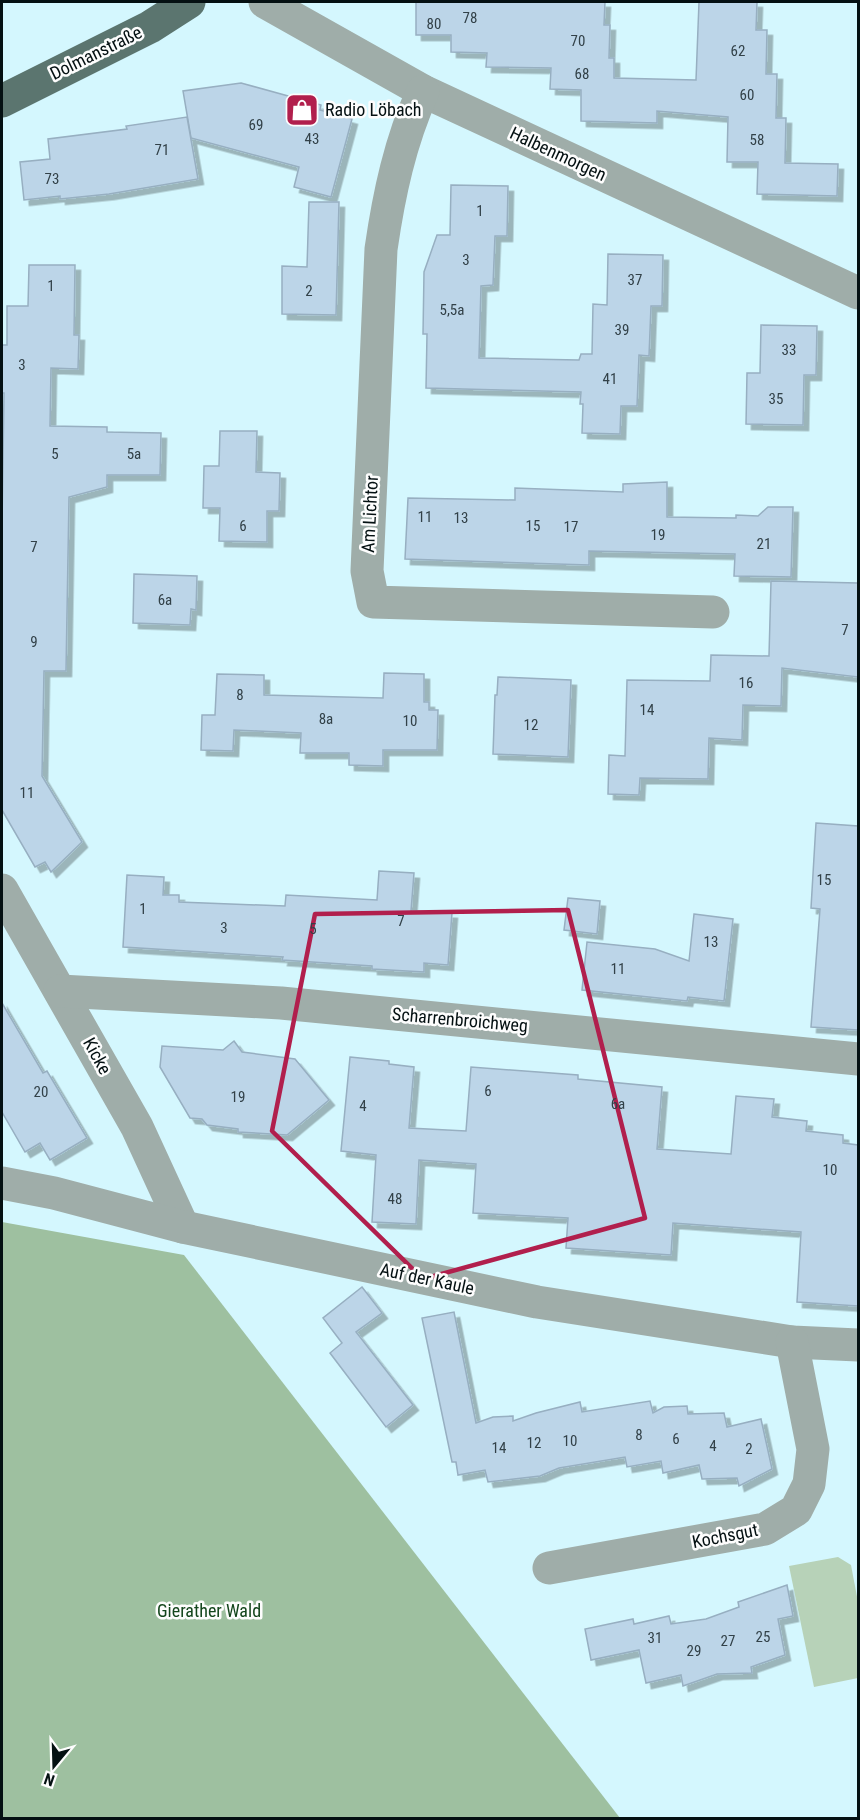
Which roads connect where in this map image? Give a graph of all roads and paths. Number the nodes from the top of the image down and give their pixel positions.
1 (189, 2) edge
2 (265, 2) edge
3 (423, 91) junction
4 (2, 100) edge
5 (858, 293) edge
6 (713, 612) dead end
7 (2, 890) edge
8 (60, 992) junction
9 (858, 1059) edge
10 (2, 1183) edge
11 (183, 1227) junction
12 (792, 1342) junction
13 (858, 1345) edge
14 (549, 1568) dead end

1 - 4 main road, Dolmanstraße
2 - 3 street, Halbenmorgen
3 - 5 street, Halbenmorgen
3 - 6 street, Am Lichtor
7 - 8 street, Kicke
8 - 9 street, Scharrenbroichweg
8 - 11 street, Kicke
10 - 11 street, Auf der Kaule
11 - 12 street, Auf der Kaule
12 - 13 street, Auf der Kaule
12 - 14 street, Kochsgut

